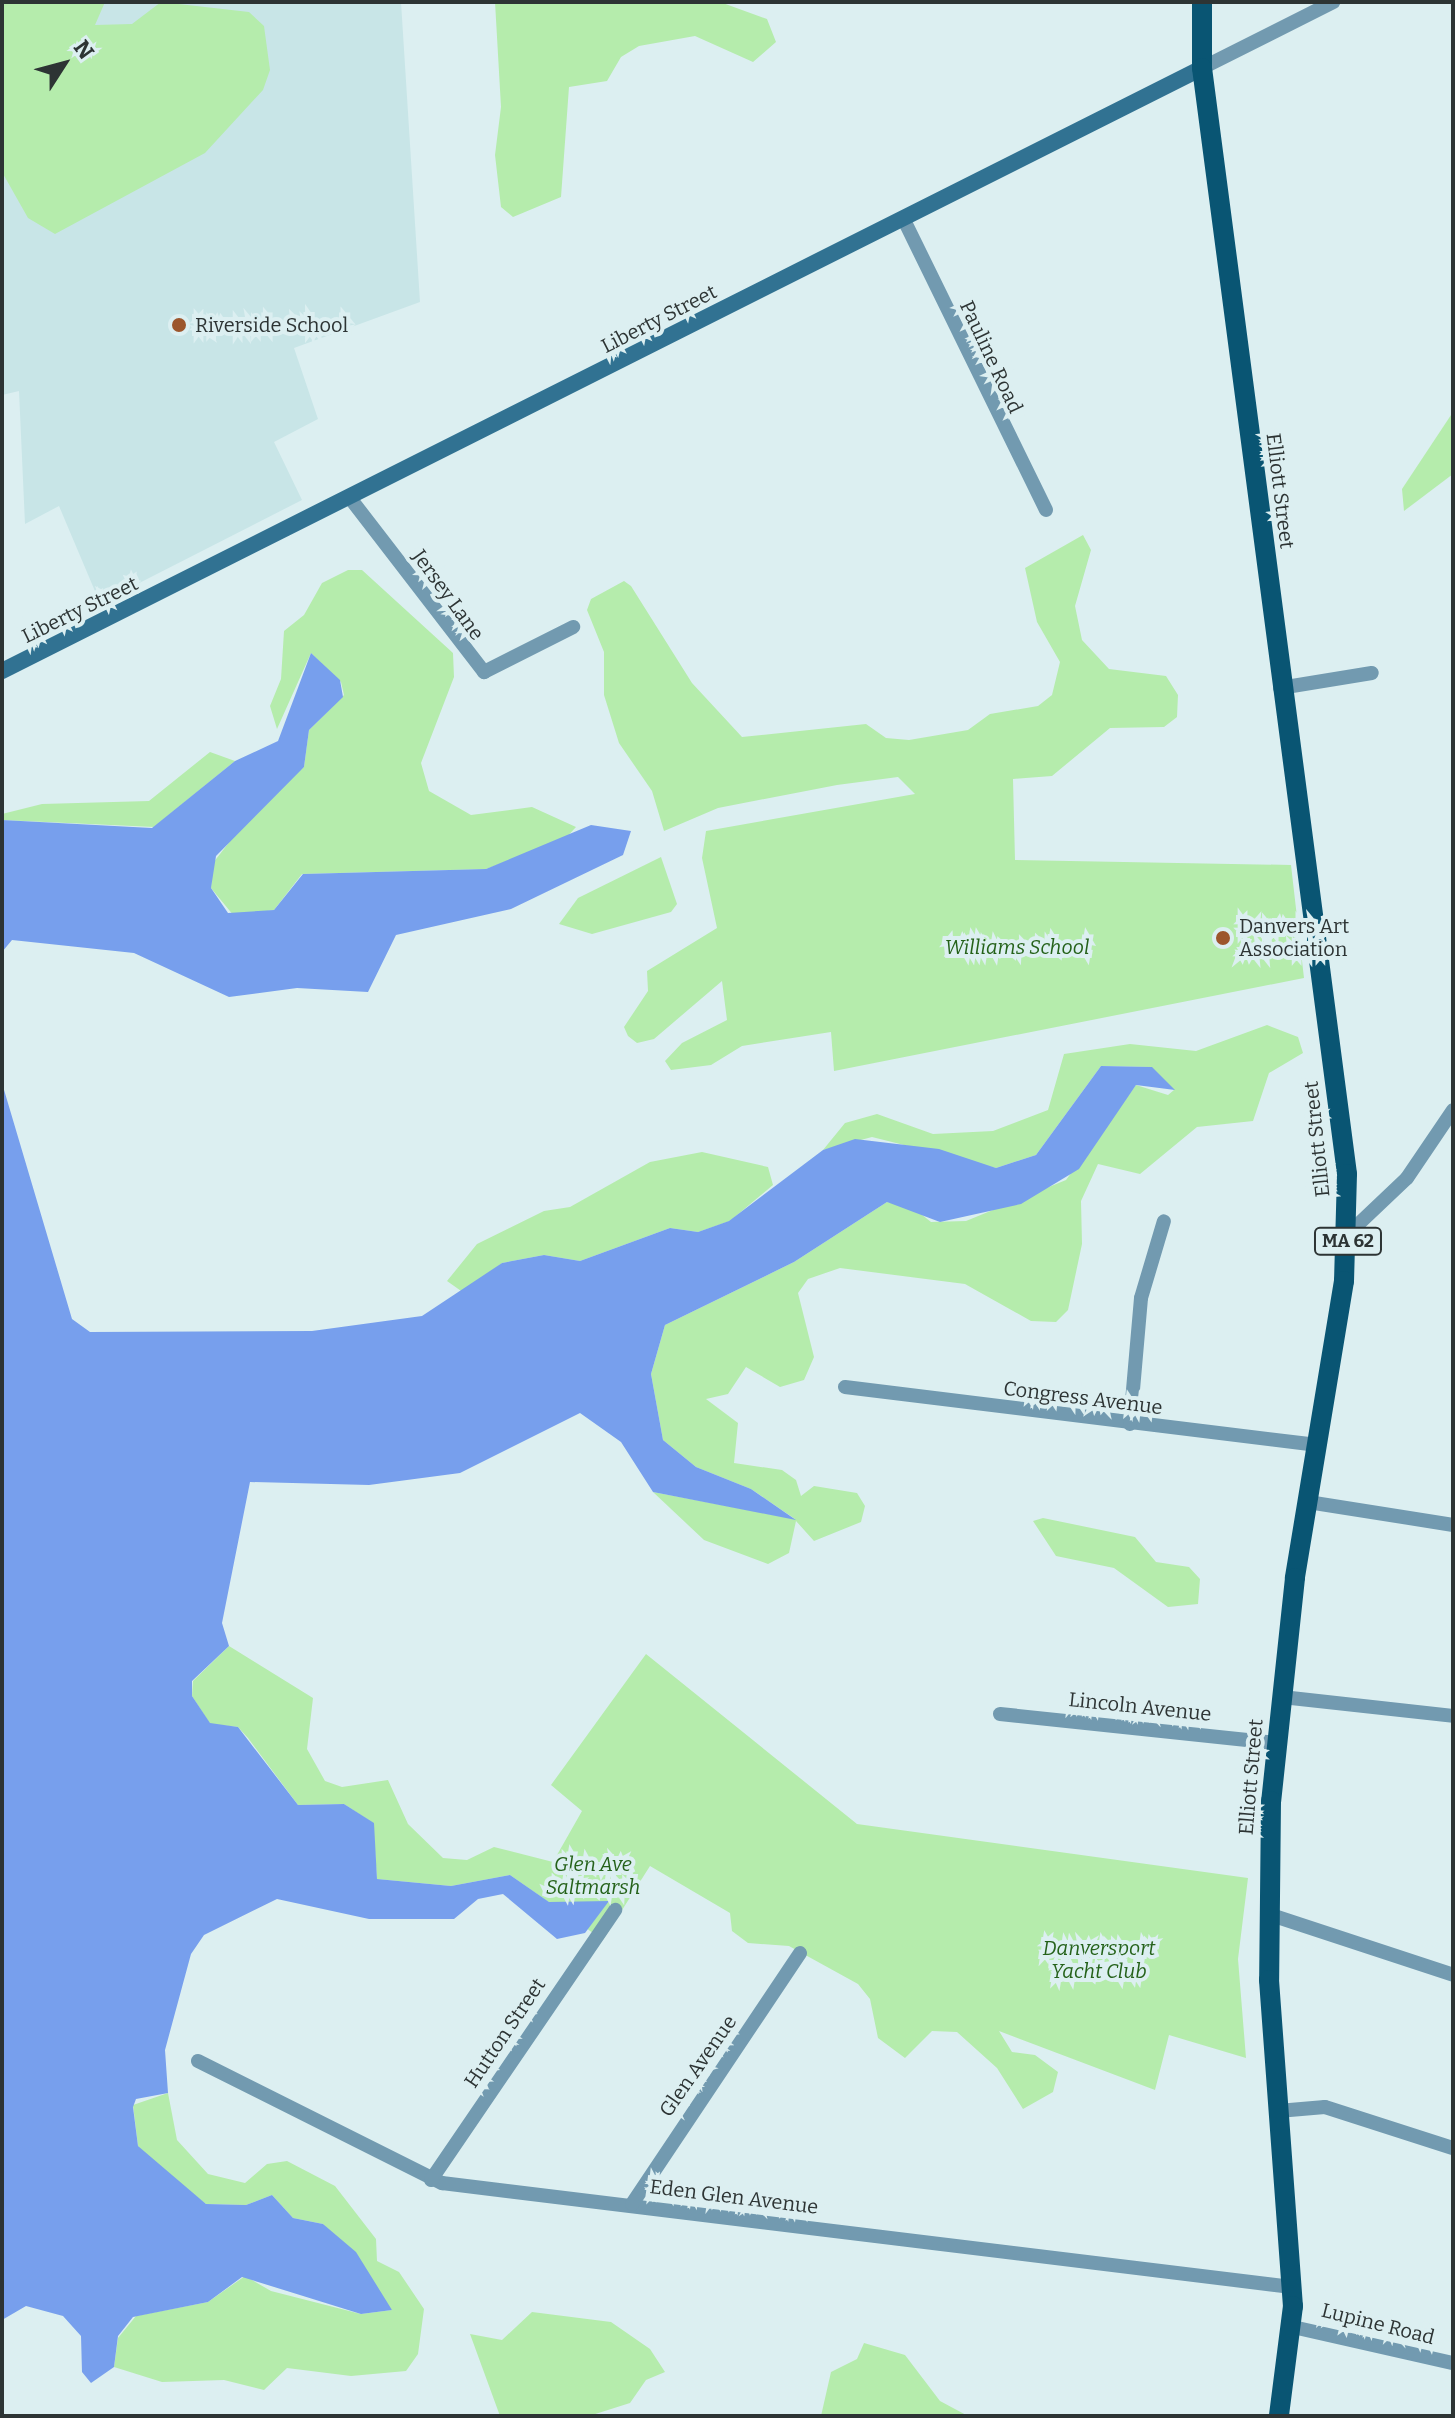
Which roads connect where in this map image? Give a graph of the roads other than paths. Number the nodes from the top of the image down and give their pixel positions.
1 (1202, 2) edge
2 (1333, 2) edge
3 (1202, 68) junction
4 (903, 218) junction
5 (350, 498) junction
6 (1046, 510) dead end
7 (573, 627) dead end
8 (2, 671) edge
9 (1372, 673) dead end
10 (1280, 688) junction
11 (1453, 1110) edge
12 (1164, 1221) dead end
13 (1348, 1234) junction
14 (845, 1387) dead end
15 (1130, 1424) junction
16 (1317, 1445) junction
17 (1308, 1502) junction
18 (1453, 1525) edge
19 (1282, 1697) junction
20 (1000, 1714) dead end
21 (1453, 1716) edge
22 (1276, 1743) junction
23 (615, 1910) dead end
24 (1268, 1914) junction
25 (800, 1953) dead end
26 (1453, 1975) edge
27 (198, 2061) dead end
28 (1278, 2111) junction
29 (1453, 2148) edge
30 (431, 2180) junction
31 (632, 2204) junction
32 (1292, 2287) junction
33 (1293, 2327) junction
34 (1453, 2363) edge
35 (1279, 2416) edge

1 - 3 main road, Elliott Street / MA 62
2 - 3 street, Liberty Street
3 - 4 street, Liberty Street
3 - 10 main road, Elliott Street / MA 62
4 - 5 street, Liberty Street
4 - 6 street, Pauline Road
5 - 7 street, Jersey Lane
5 - 8 street, Liberty Street
9 - 10 street
10 - 13 main road, Elliott Street / MA 62
11 - 13 street
12 - 15 street
13 - 16 main road, Elliott Street / MA 62
14 - 15 street, Congress Avenue
15 - 16 street, Congress Avenue
16 - 17 main road, Elliott Street / MA 62
17 - 18 street
17 - 19 main road, Elliott Street / MA 62
19 - 21 street
19 - 22 main road, Elliott Street / MA 62
20 - 22 street, Lincoln Avenue
22 - 24 main road, Elliott Street / MA 62
23 - 30 street, Hutton Street
24 - 26 street
24 - 28 main road, Elliott Street / MA 62
25 - 31 street, Glen Avenue
27 - 30 street, Eden Glen Avenue
28 - 29 street
28 - 32 main road, Elliott Street / MA 62
30 - 31 street, Eden Glen Avenue
31 - 32 street, Eden Glen Avenue
32 - 33 main road, Elliott Street / MA 62
33 - 34 street, Lupine Road
33 - 35 main road, Elliott Street / MA 62

